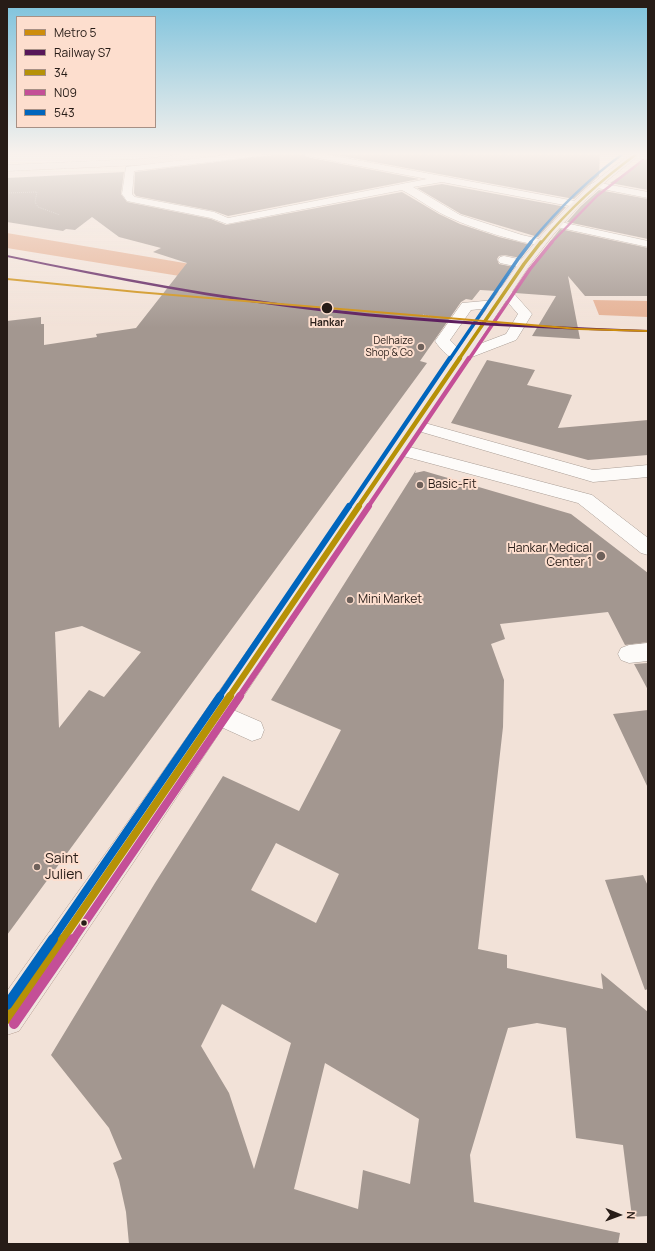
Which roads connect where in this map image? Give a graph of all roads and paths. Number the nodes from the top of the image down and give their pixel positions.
1 (50, 211) edge
2 (195, 211) edge
3 (277, 211) edge
4 (446, 211) edge
5 (568, 211) edge
6 (60, 215) dead end
7 (556, 224) junction
8 (540, 242) junction
9 (648, 244) edge
10 (504, 260) dead end
11 (524, 264) junction
12 (504, 292) junction
13 (495, 304) junction
14 (459, 357) junction
15 (414, 425) junction
16 (436, 438) dead end
17 (398, 449) junction
18 (427, 452) dead end
19 (648, 471) edge
20 (593, 476) junction
21 (585, 499) junction
22 (648, 548) edge
23 (217, 714) junction
24 (252, 730) dead end
25 (7, 1019) edge

1 - 6 path
2 - 3 street
4 - 8 street
5 - 7 main road
7 - 8 main road
7 - 9 street
8 - 11 main road
10 - 11 street
11 - 12 main road
12 - 13 main road
12 - 14 street
13 - 14 main road
13 - 14 street
14 - 15 main road
15 - 17 main road
15 - 20 street
16 - 18 street
17 - 21 street
17 - 23 main road
19 - 20 street
20 - 21 street
21 - 22 street
23 - 24 street
23 - 25 main road

